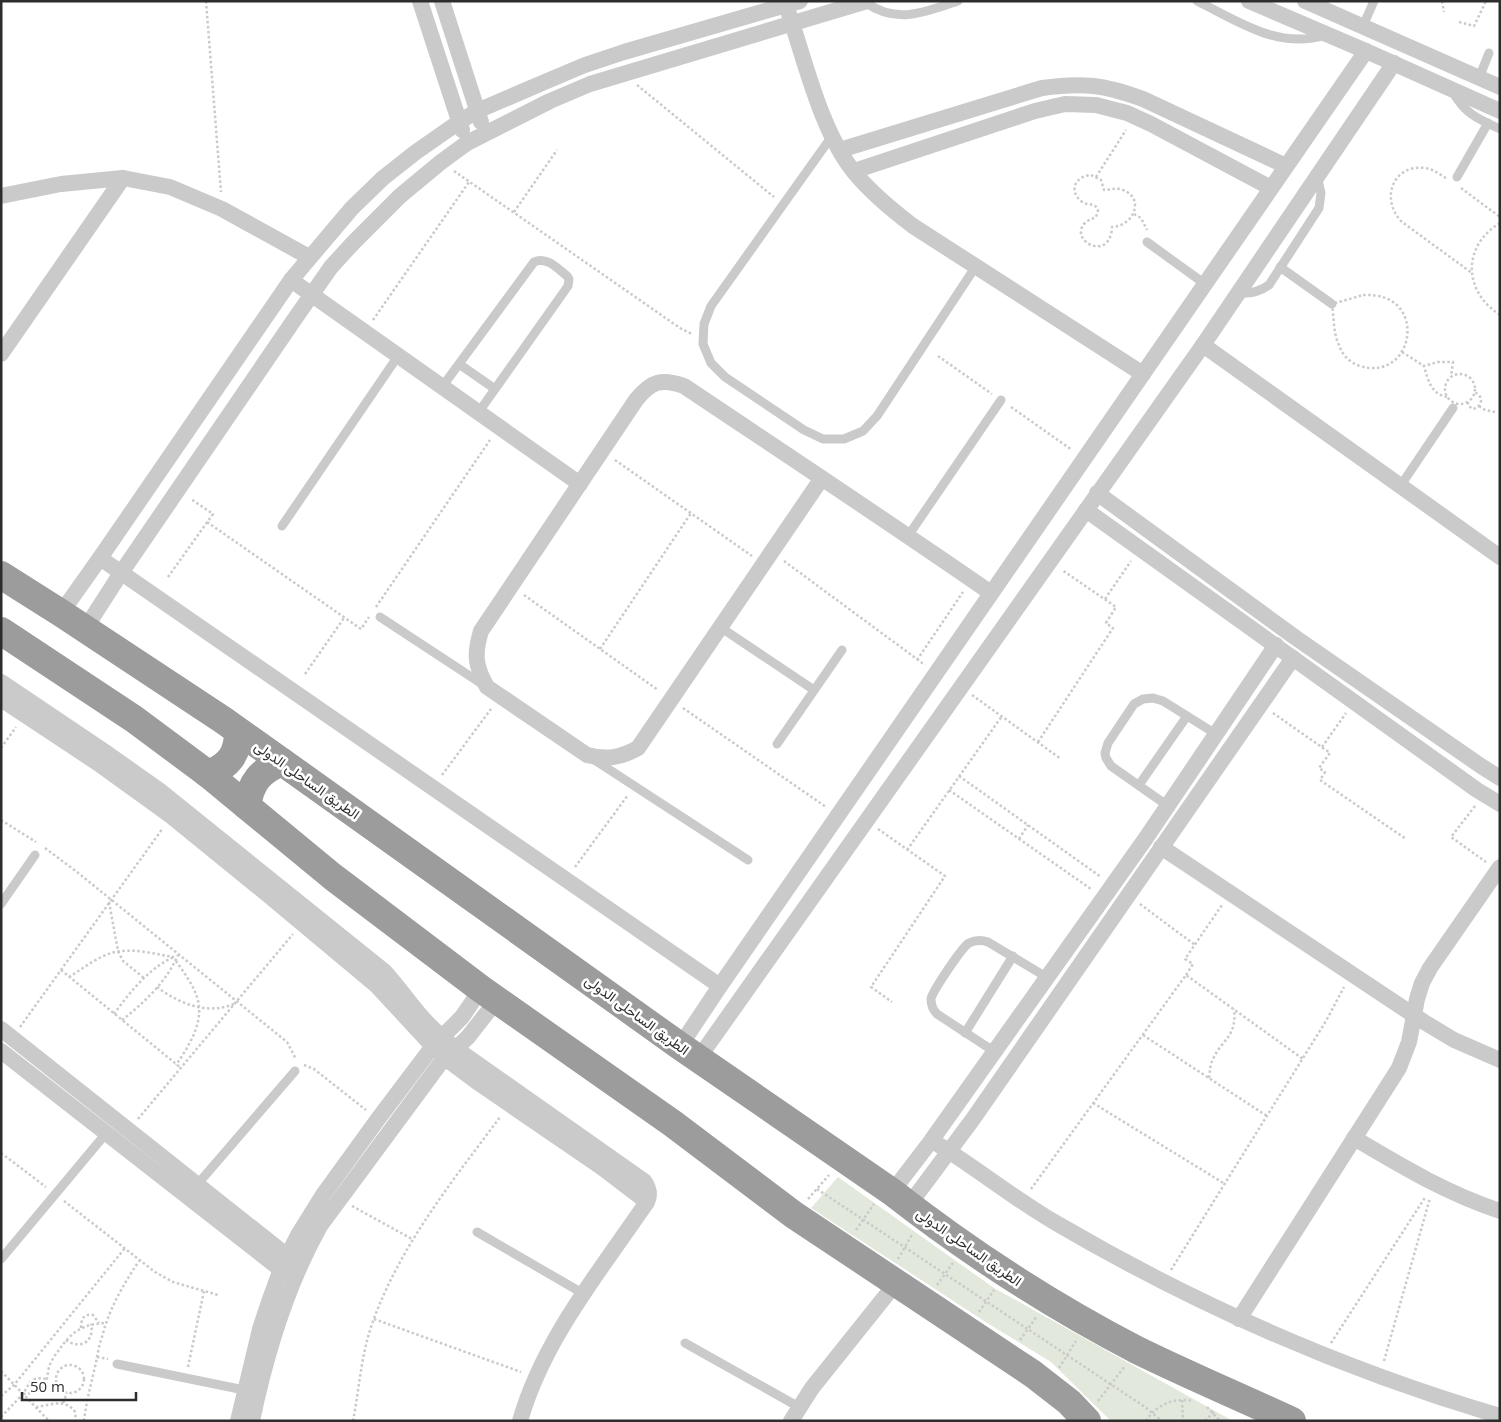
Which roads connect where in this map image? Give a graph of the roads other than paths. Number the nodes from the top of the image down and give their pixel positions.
1 (420, 1) edge
2 (442, 1) edge
3 (958, 1) edge
4 (1197, 1) edge
5 (1249, 1) edge
6 (1305, 1) edge
7 (1374, 1) edge
8 (866, 2) edge
9 (793, 3) edge
10 (1267, 5) edge
11 (1325, 6) edge
12 (792, 24) junction
13 (1363, 26) junction
14 (1327, 34) junction
15 (1366, 51) junction
16 (1489, 53) dead end
17 (1394, 64) junction
18 (1479, 78) junction
19 (1500, 87) edge
20 (1452, 89) junction
21 (1500, 110) edge
22 (477, 111) junction
23 (459, 122) junction
24 (1488, 124) junction
25 (1500, 129) edge
26 (485, 133) junction
27 (832, 136) junction
28 (467, 143) junction
29 (840, 150) junction
30 (1286, 166) junction
31 (854, 171) junction
32 (1317, 176) junction
33 (123, 178) junction
34 (1452, 178) road end
35 (1271, 188) junction
36 (1, 196) edge
37 (1147, 242) road end
38 (309, 257) junction
39 (976, 266) junction
40 (1280, 267) junction
41 (291, 280) junction
42 (1205, 284) junction
43 (1239, 292) junction
44 (312, 295) junction
45 (1332, 304) road end
46 (1203, 345) junction
47 (1, 354) edge
48 (398, 356) junction
49 (459, 364) junction
50 (1143, 374) junction
51 (442, 387) junction
52 (495, 389) junction
53 (1002, 400) dead end
54 (1453, 408) dead end
55 (478, 413) junction
56 (822, 478) junction
57 (580, 484) junction
58 (1401, 485) junction
59 (1098, 494) junction
60 (1086, 510) junction
61 (282, 526) dead end
62 (908, 536) junction
63 (1500, 557) edge
64 (100, 558) junction
65 (121, 573) junction
66 (1, 575) edge
67 (991, 593) junction
68 (61, 613) junction
69 (380, 616) dead end
70 (720, 626) junction
71 (85, 629) junction
72 (1, 631) edge
73 (1276, 645) junction
74 (842, 650) dead end
75 (1293, 658) junction
76 (1, 682) edge
77 (487, 687) junction
78 (814, 690) junction
79 (1, 699) edge
80 (1187, 716) junction
81 (238, 732) junction
82 (1216, 734) junction
83 (777, 744) dead end
84 (587, 755) junction
85 (282, 762) junction
86 (1481, 766) junction
87 (208, 774) junction
88 (1500, 778) edge
89 (1470, 784) junction
90 (1139, 785) junction
91 (1500, 804) edge
92 (247, 806) junction
93 (1168, 806) junction
94 (1161, 847) junction
95 (35, 855) dead end
96 (748, 860) dead end
97 (1498, 868) edge
98 (1, 904) edge
99 (1013, 956) junction
100 (1048, 978) junction
101 (720, 986) junction
102 (489, 994) junction
103 (1414, 1016) junction
104 (965, 1033) junction
105 (7, 1034) edge
106 (444, 1048) junction
107 (1, 1051) edge
108 (995, 1052) junction
109 (689, 1053) junction
110 (1500, 1060) edge
111 (295, 1071) dead end
112 (117, 1128) junction
113 (1354, 1138) junction
114 (932, 1141) junction
115 (949, 1151) junction
116 (192, 1190) junction
117 (902, 1201) junction
118 (647, 1202) junction
119 (1500, 1211) edge
120 (477, 1232) dead end
121 (1, 1259) edge
122 (284, 1262) junction
123 (298, 1273) junction
124 (892, 1280) junction
125 (584, 1294) junction
126 (1239, 1319) junction
127 (685, 1343) dead end
128 (117, 1364) dead end
129 (252, 1391) junction
130 (795, 1414) edge
131 (1500, 1416) edge
132 (1086, 1419) edge
133 (238, 1421) edge
134 (252, 1421) edge
135 (520, 1421) edge
136 (1292, 1421) edge

1 - 23 street
2 - 22 street
3 - 8 lane
4 - 14 lane
5 - 10 street
6 - 11 street
7 - 13 lane
8 - 12 street
9 - 12 street
9 - 22 street
10 - 14 street
11 - 13 street
12 - 26 street
12 - 27 street
13 - 18 street
14 - 15 street
15 - 17 street
15 - 30 street
16 - 18 lane
17 - 20 street
17 - 32 street
18 - 19 street
20 - 21 street
20 - 24 lane
22 - 23 street
22 - 26 street
23 - 28 street
23 - 38 street
24 - 25 lane
24 - 34 lane
26 - 28 street
27 - 29 street
27 - 39 lane
28 - 44 street
29 - 30 street
29 - 31 street
30 - 35 street
31 - 35 street
31 - 39 street
32 - 40 lane
32 - 43 street
33 - 36 street
33 - 38 street
33 - 47 street
35 - 42 street
37 - 42 lane
38 - 41 street
39 - 50 street
40 - 43 lane
40 - 45 lane
41 - 44 street
41 - 64 street
42 - 50 street
43 - 46 street
44 - 48 street
44 - 65 street
46 - 58 street
46 - 59 street
48 - 51 street
48 - 61 lane
49 - 51 lane
49 - 52 lane
49 - 52 lane
50 - 67 street
51 - 55 street
52 - 55 lane
53 - 62 lane
54 - 58 lane
55 - 57 street
56 - 57 street
56 - 62 street
56 - 70 street
57 - 77 street
58 - 63 street
59 - 60 street
59 - 86 street
60 - 73 street
60 - 109 street
62 - 67 street
64 - 65 street
64 - 68 street
65 - 71 street
65 - 101 street
66 - 68 highway, الطريق الساحلى الدولى
67 - 101 street
68 - 71 highway, الطريق الساحلى الدولى
69 - 77 lane
70 - 78 lane
70 - 84 street
71 - 81 highway, الطريق الساحلى الدولى
72 - 87 highway
73 - 75 street
73 - 82 street
74 - 78 lane
75 - 89 street
75 - 94 street
76 - 106 street
77 - 84 street
78 - 83 lane
79 - 106 street
80 - 82 lane
80 - 90 lane
80 - 90 lane
81 - 85 highway, الطريق الساحلى الدولى
81 - 87 highway
82 - 93 street
84 - 96 lane
85 - 92 highway
85 - 109 highway, الطريق الساحلى الدولى
86 - 88 street
86 - 89 street
87 - 92 highway
89 - 91 street
90 - 93 lane
92 - 102 highway
93 - 100 street
94 - 103 street
94 - 115 street
95 - 98 lane
97 - 103 street
99 - 100 lane
99 - 104 lane
99 - 104 lane
100 - 108 street
101 - 109 street
102 - 106 street
102 - 124 highway
103 - 110 street
103 - 113 street
104 - 108 lane
105 - 112 street
106 - 118 street
106 - 118 street
106 - 122 street
106 - 123 street
107 - 112 street
108 - 114 street
109 - 117 highway, الطريق الساحلى الدولى
111 - 116 lane
112 - 116 street
112 - 116 street
112 - 121 lane
113 - 119 street
113 - 126 street
114 - 115 street
114 - 117 street
115 - 117 street
115 - 126 street
116 - 122 street
117 - 136 highway, الطريق الساحلى الدولى
118 - 125 street
120 - 125 lane
122 - 123 street
122 - 129 street
123 - 129 street
124 - 130 street
124 - 132 highway
125 - 135 street
126 - 131 street
127 - 130 lane
128 - 129 lane
129 - 133 street
129 - 134 street

